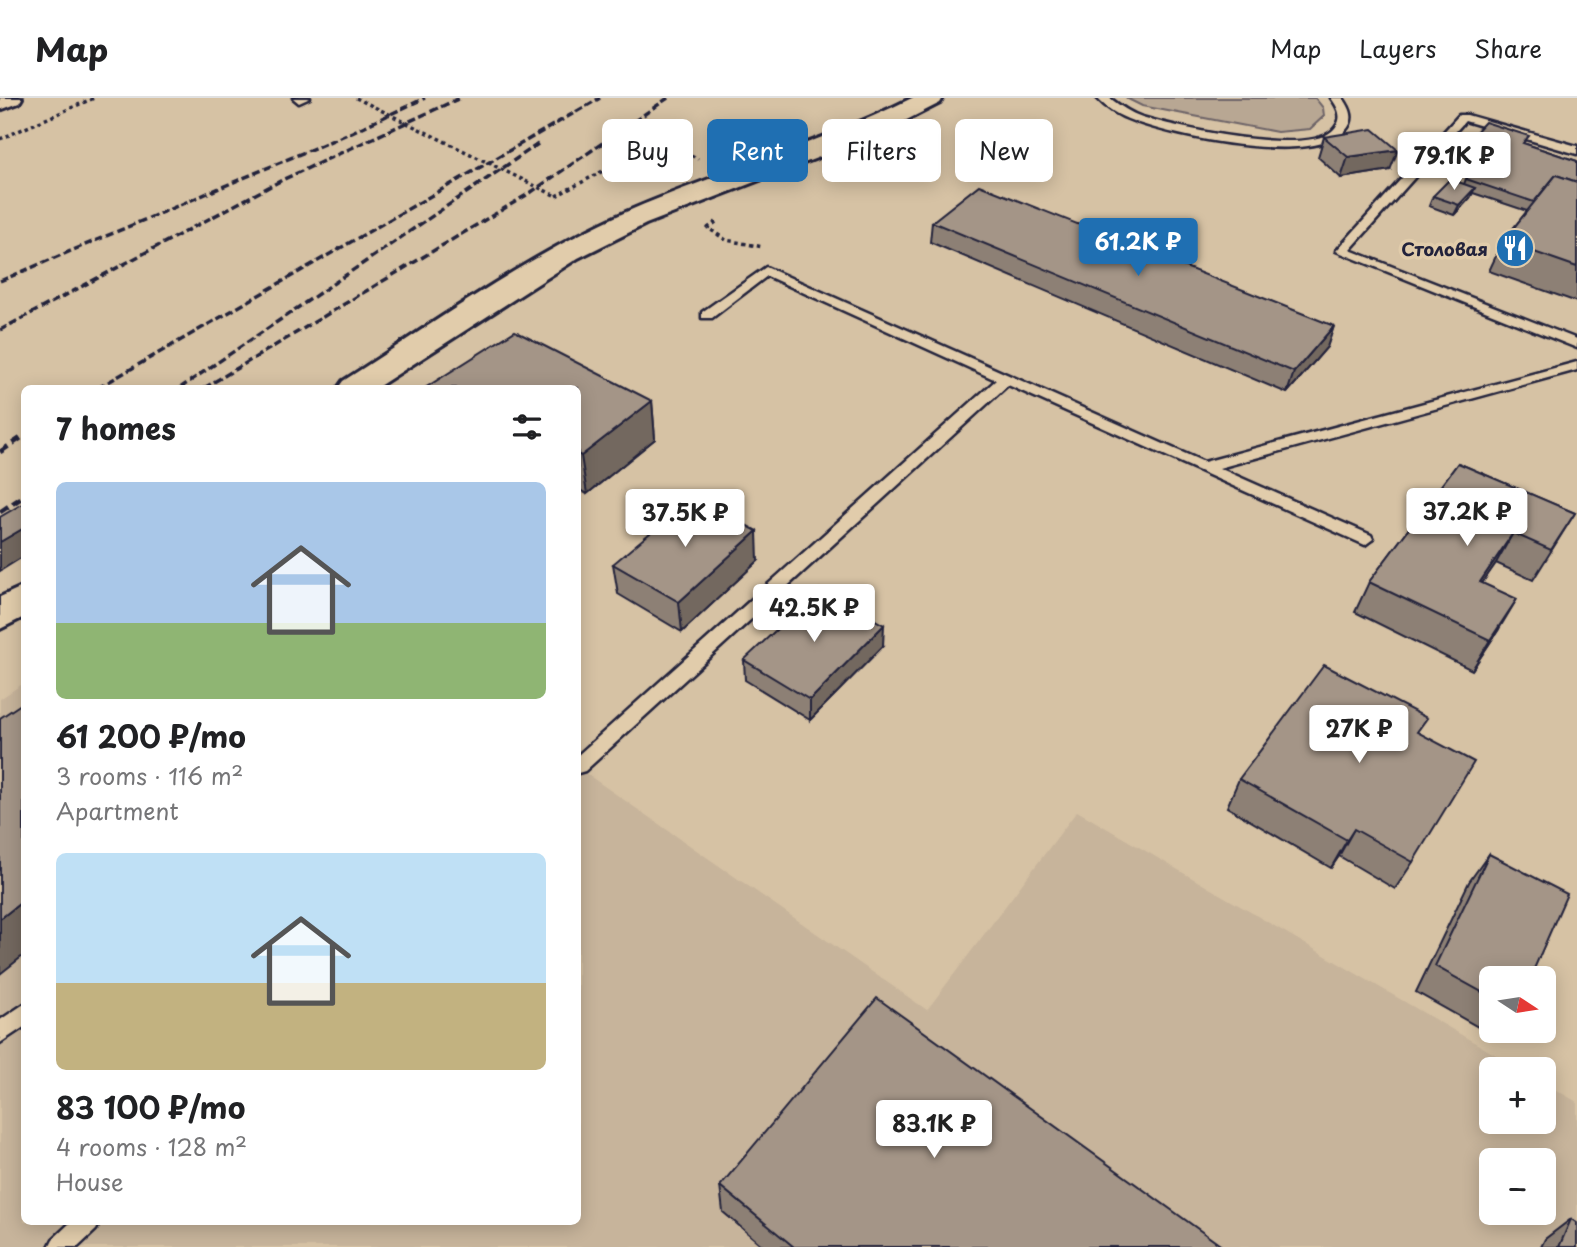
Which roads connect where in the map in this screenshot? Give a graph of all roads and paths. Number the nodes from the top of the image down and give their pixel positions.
1 (10, 98) edge
2 (94, 98) edge
3 (356, 98) edge
4 (931, 98) edge
5 (1103, 98) edge
6 (1337, 98) edge
7 (0, 102) edge
8 (0, 139) edge
9 (1577, 150) edge
10 (602, 171) edge
11 (707, 315) dead end
12 (1577, 344) edge
13 (1577, 366) edge
14 (1007, 378) junction
15 (359, 385) edge
16 (1203, 467) junction
17 (1365, 539) dead end
18 (21, 601) edge
19 (0, 615) edge
20 (581, 763) edge
21 (21, 1016) edge
22 (0, 1033) edge
23 (85, 1225) edge
24 (61, 1247) edge

1 - 7 street
2 - 8 path
3 - 10 path, bridge
4 - 15 street
5 - 6 lane
9 - 12 lane
11 - 14 lane
13 - 16 lane
14 - 16 lane
14 - 20 lane
16 - 17 lane
18 - 19 street
21 - 22 lane
23 - 24 lane

